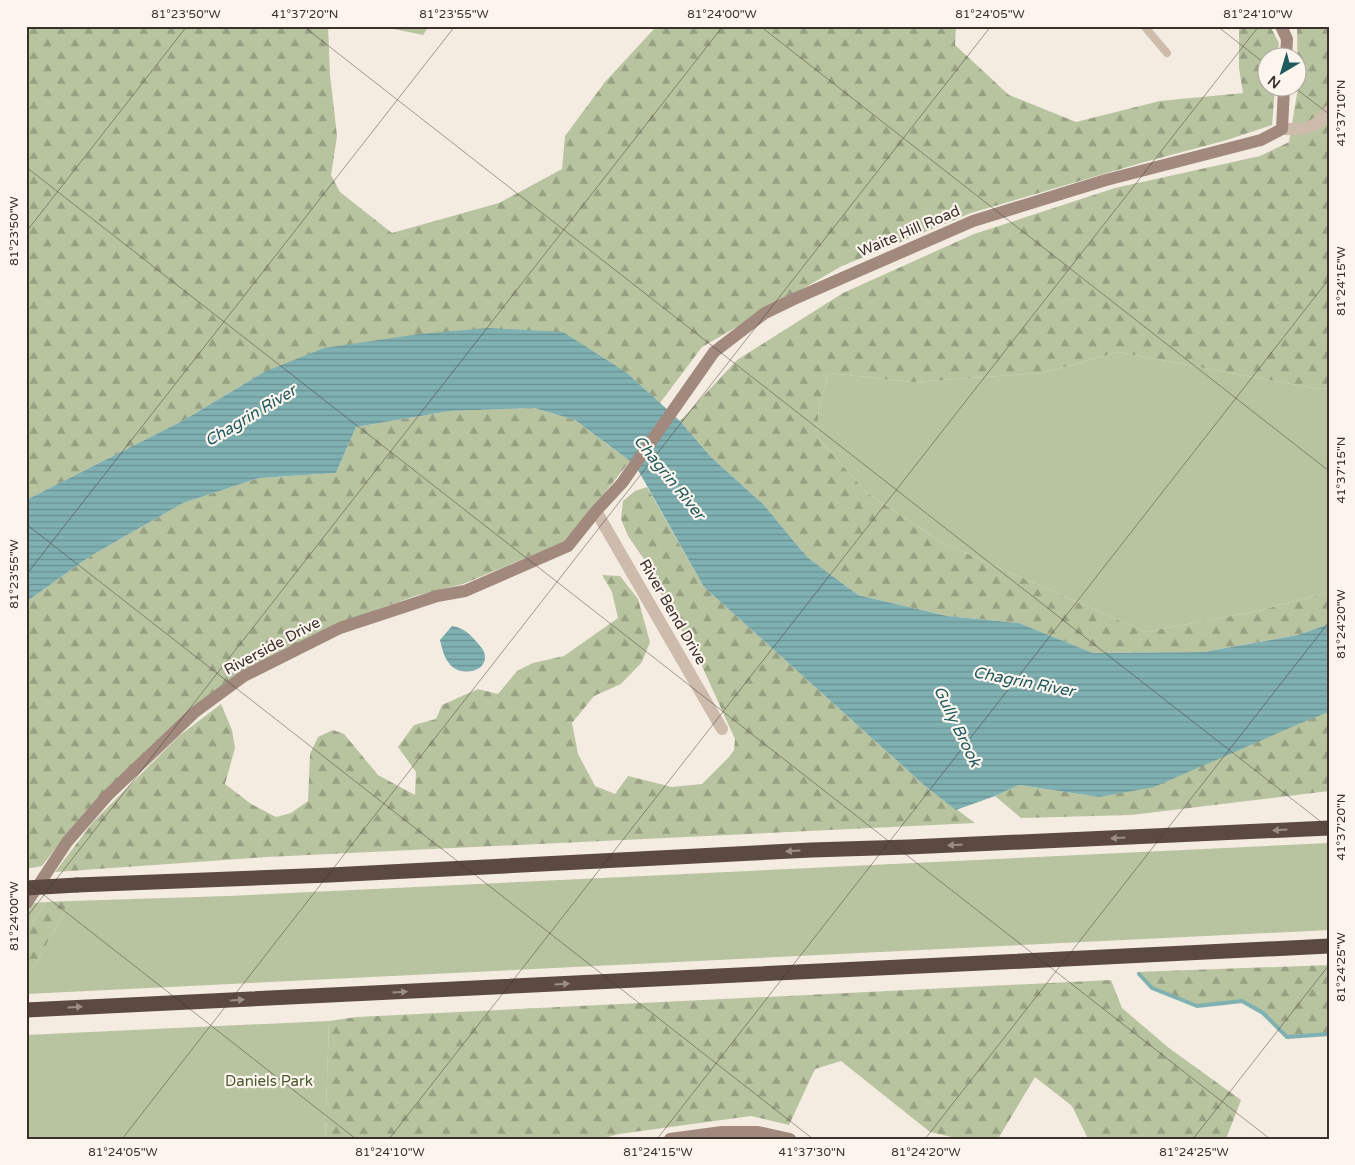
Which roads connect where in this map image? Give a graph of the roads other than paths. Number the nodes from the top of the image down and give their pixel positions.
1 (1144, 26) edge
2 (1281, 26) edge
3 (1286, 48) edge
4 (1167, 53) dead end
5 (1284, 98) edge
6 (1329, 111) edge
7 (1282, 129) junction
8 (596, 511) junction
9 (722, 729) dead end
10 (1329, 828) edge
11 (26, 888) edge
12 (26, 904) edge
13 (1329, 946) edge
14 (26, 1010) edge
15 (670, 1139) edge
16 (790, 1139) edge

1 - 4 lane
2 - 3 street
5 - 7 street
6 - 7 street
7 - 8 street, Waite Hill Road
8 - 9 street, River Bend Drive
8 - 12 street, Riverside Drive
10 -> 11 highway, bridge
14 -> 13 highway
15 - 16 street

